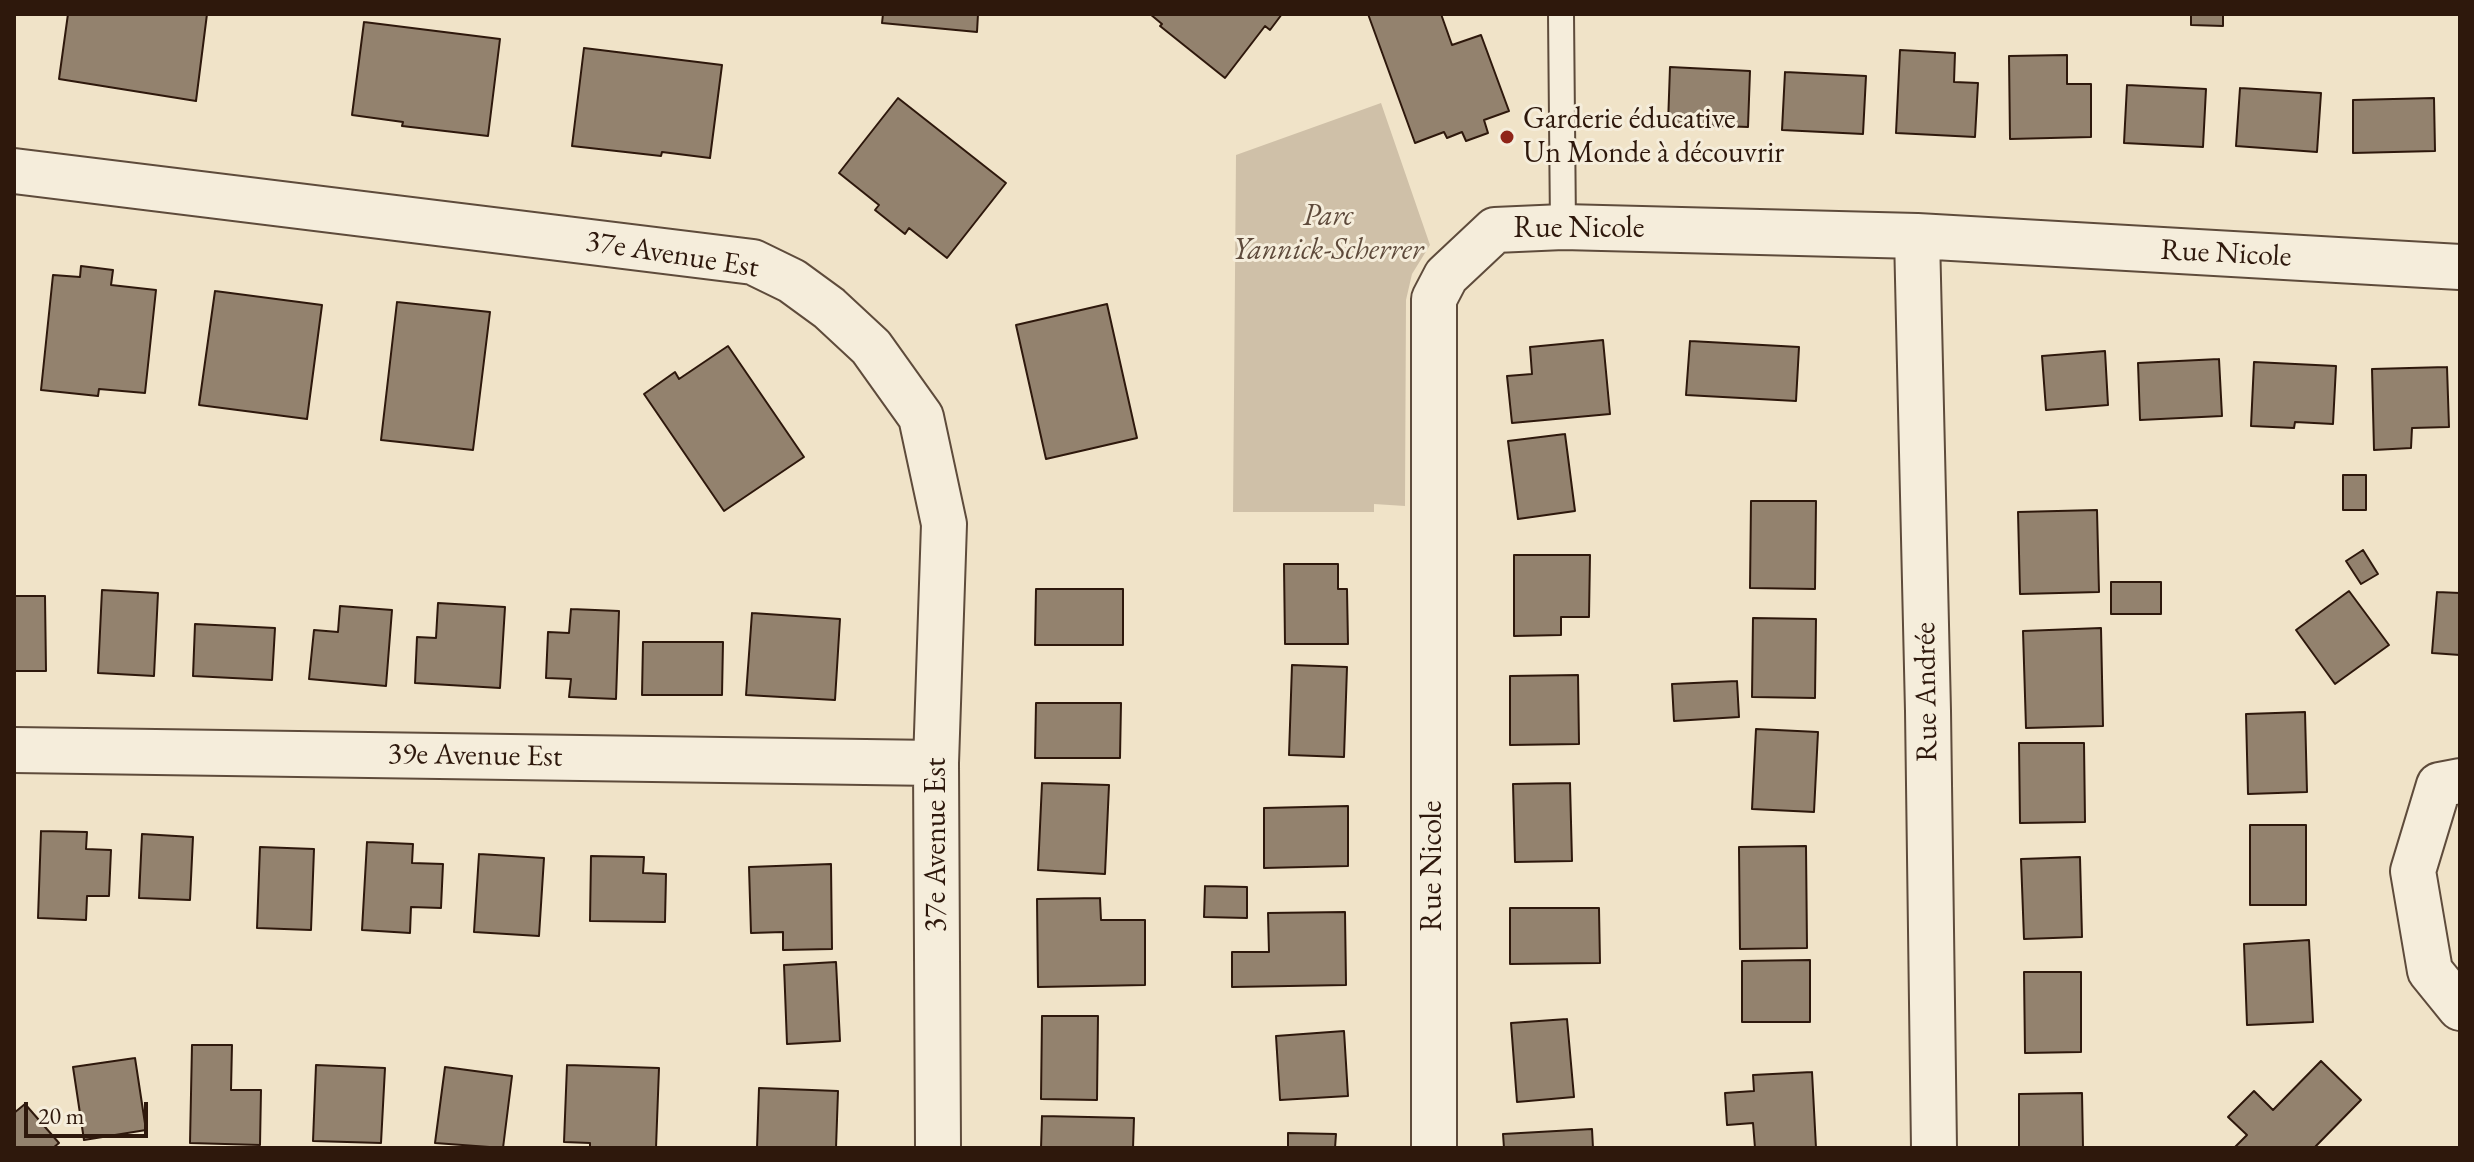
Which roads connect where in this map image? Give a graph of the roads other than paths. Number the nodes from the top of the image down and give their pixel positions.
1 (1561, 14) edge
2 (14, 171) edge
3 (1563, 227) junction
4 (1917, 236) junction
5 (2460, 267) edge
6 (14, 750) edge
7 (936, 763) junction
8 (2460, 781) edge
9 (2460, 1008) edge
10 (938, 1148) edge
11 (1434, 1148) edge
12 (1934, 1148) edge

1 - 3 lane
2 - 7 street, 37e Avenue Est
3 - 4 street, Rue Nicole
3 - 11 street, Rue Nicole
4 - 5 street, Rue Nicole
4 - 12 street, Rue Andrée
6 - 7 street, 39e Avenue Est
7 - 10 street, 37e Avenue Est
8 - 9 street

